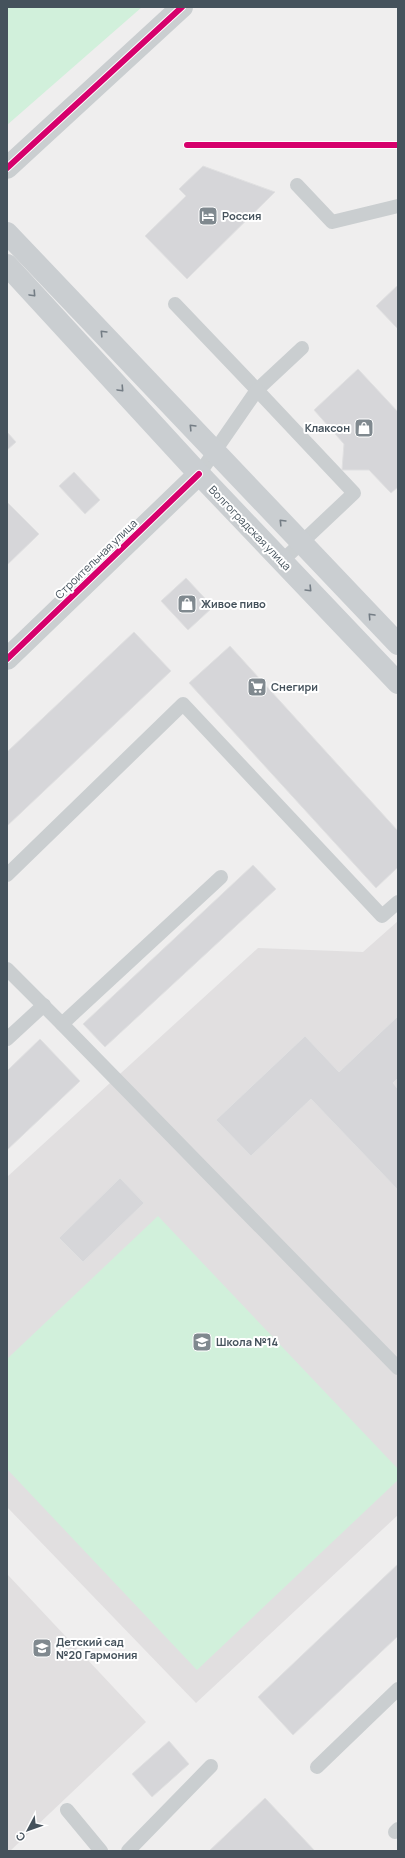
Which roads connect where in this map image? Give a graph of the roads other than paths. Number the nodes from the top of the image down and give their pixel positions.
1 (182, 7) edge
2 (7, 168) edge
3 (297, 185) dead end
4 (398, 206) edge
5 (7, 233) edge
6 (7, 265) edge
7 (175, 304) dead end
8 (302, 348) dead end
9 (257, 390) junction
10 (215, 452) junction
11 (199, 474) junction
12 (301, 542) junction
13 (282, 561) junction
14 (398, 644) edge
15 (7, 659) edge
16 (398, 683) edge
17 (7, 875) edge
18 (221, 877) dead end
19 (398, 902) edge
20 (7, 969) edge
21 (44, 1005) junction
22 (62, 1024) junction
23 (7, 1039) edge
24 (398, 1368) edge
25 (398, 1689) edge
26 (210, 1766) dead end
27 (317, 1767) dead end
28 (67, 1810) dead end
29 (101, 1851) edge
30 (128, 1851) edge

1 - 2 street
3 - 4 lane
10 -> 5 main road
6 -> 11 main road, Волгоградская улица
7 - 9 lane
8 - 9 lane
9 - 10 lane
9 - 12 lane
10 - 11 lane
12 -> 10 main road
11 - 13 main road, Волгоградская улица
11 - 15 street, Строительная улица
12 - 13 lane
14 -> 12 main road
13 -> 16 main road, Волгоградская улица
17 - 19 lane
18 - 22 lane
20 - 21 lane
21 - 22 lane
21 - 23 lane
22 - 24 lane
25 - 27 lane
26 - 30 lane
28 - 29 lane

